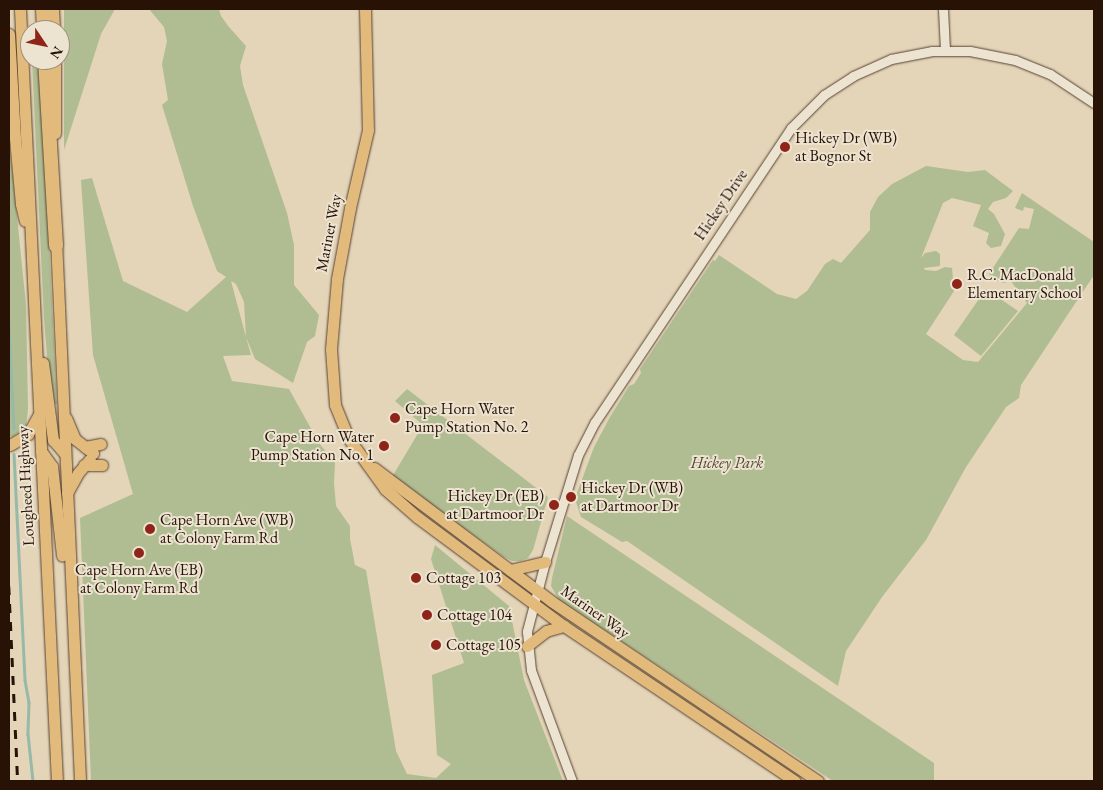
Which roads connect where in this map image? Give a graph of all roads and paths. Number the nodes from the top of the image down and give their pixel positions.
1 (22, 9) edge
2 (365, 9) edge
3 (943, 9) edge
4 (9, 34) edge
5 (945, 50) junction
6 (46, 70) edge
7 (55, 70) edge
8 (1094, 103) edge
9 (30, 242) junction
10 (56, 246) junction
11 (34, 305) junction
12 (62, 407) junction
13 (39, 414) junction
14 (10, 445) dead end
15 (41, 451) junction
16 (64, 454) junction
17 (91, 454) junction
18 (363, 458) junction
19 (102, 464) dead end
20 (66, 494) junction
21 (545, 562) junction
22 (510, 570) junction
23 (537, 590) junction
24 (533, 603) junction
25 (564, 626) junction
26 (73, 636) junction
27 (527, 646) junction
28 (57, 781) edge
29 (80, 781) edge
30 (572, 781) edge
31 (795, 781) edge
32 (818, 781) edge

1 - 9 main road, Lougheed Highway
2 - 18 main road, Mariner Way
3 - 5 street
4 - 9 main road
5 - 8 street, Hickey Drive
5 - 21 street, Hickey Drive
6 - 10 highway
7 - 10 main road
9 - 11 main road, Lougheed Highway
10 - 12 main road
11 - 13 main road, Lougheed Highway
11 - 16 main road
12 - 16 main road
12 - 17 main road
13 - 14 main road
13 - 15 main road, Lougheed Highway
15 - 26 main road
15 - 28 main road, Lougheed Highway
16 - 20 main road
17 - 19 main road
17 - 20 main road
18 - 22 main road, Mariner Way
18 - 24 main road, Mariner Way
20 - 26 main road
21 - 22 main road
21 - 23 street, Hickey Drive
22 - 23 main road, Mariner Way
23 - 24 street, Hickey Drive
23 - 32 main road, Mariner Way
24 - 25 main road, Mariner Way
24 - 27 street, Hickey Drive
25 - 27 main road
25 - 31 main road, Mariner Way
26 - 29 main road
27 - 30 street, Hickey Drive

